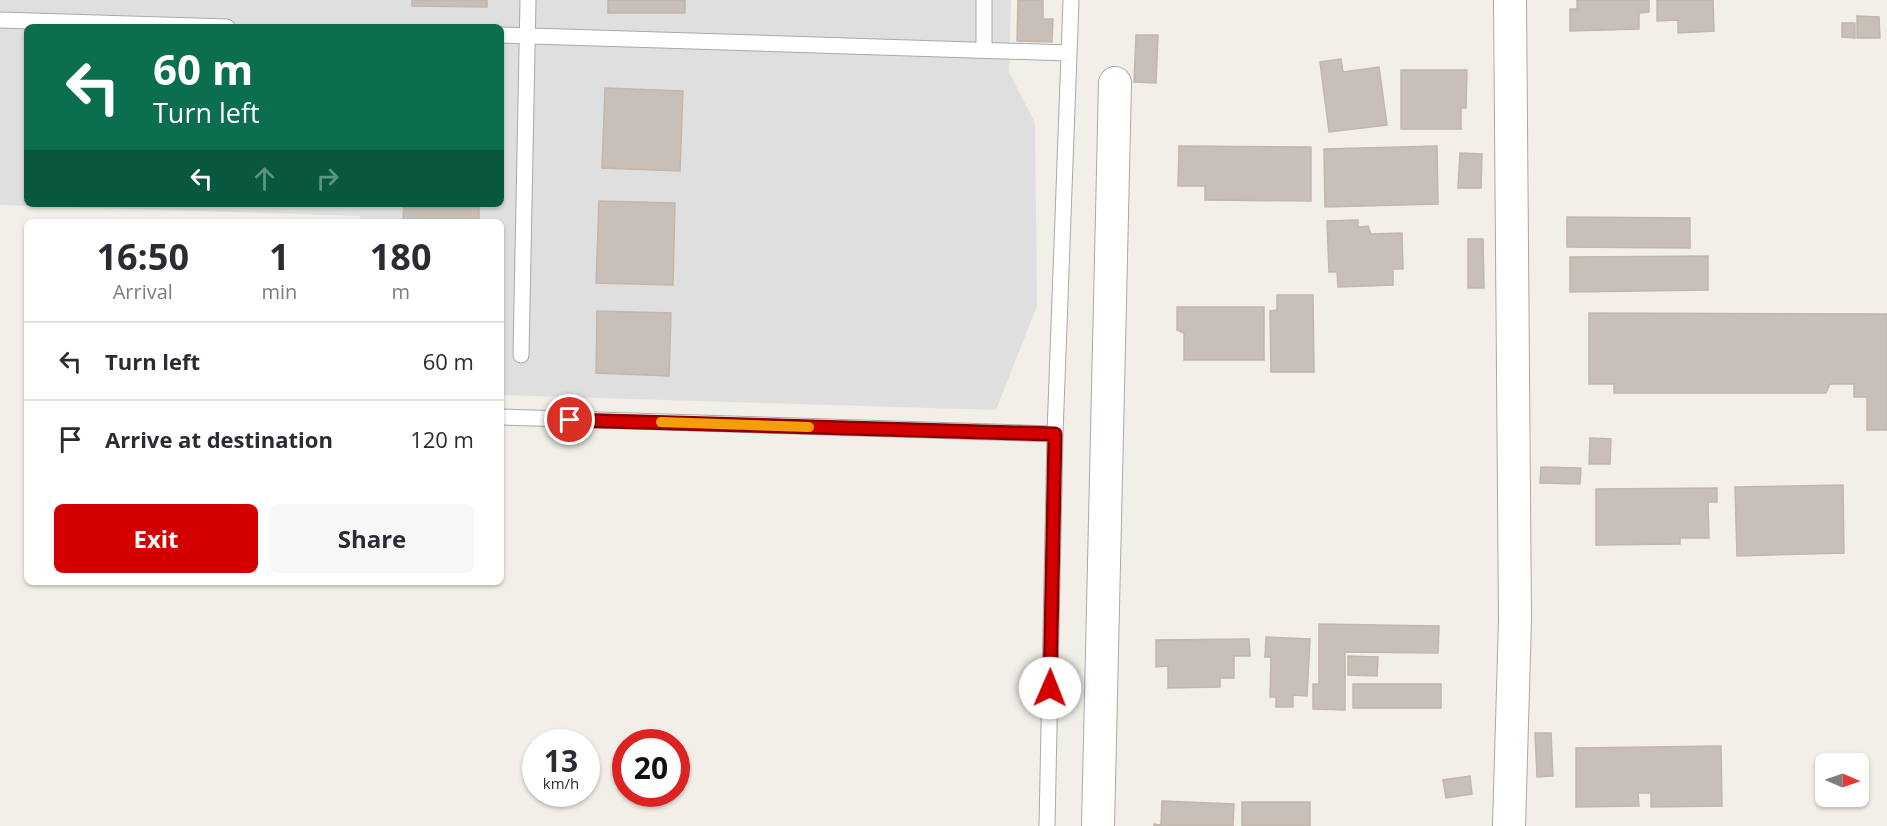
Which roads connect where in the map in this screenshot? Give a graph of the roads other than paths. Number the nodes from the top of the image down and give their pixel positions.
1 (528, 0) edge
2 (984, 0) edge
3 (1071, 0) edge
4 (1510, 0) edge
5 (0, 20) edge
6 (130, 24) edge
7 (504, 35) edge
8 (527, 36) junction
9 (984, 50) junction
10 (1069, 53) junction
11 (1115, 83) dead end
12 (521, 355) dead end
13 (504, 417) edge
14 (1055, 434) junction
15 (1047, 826) edge
16 (1098, 826) edge
17 (1509, 826) edge

1 - 8 lane
2 - 9 lane
3 - 10 lane
4 - 17 street
5 - 6 lane
7 - 8 lane
8 - 9 lane
8 - 12 lane
9 - 10 lane
10 - 14 lane
11 - 16 street
13 - 14 lane
14 - 15 lane

